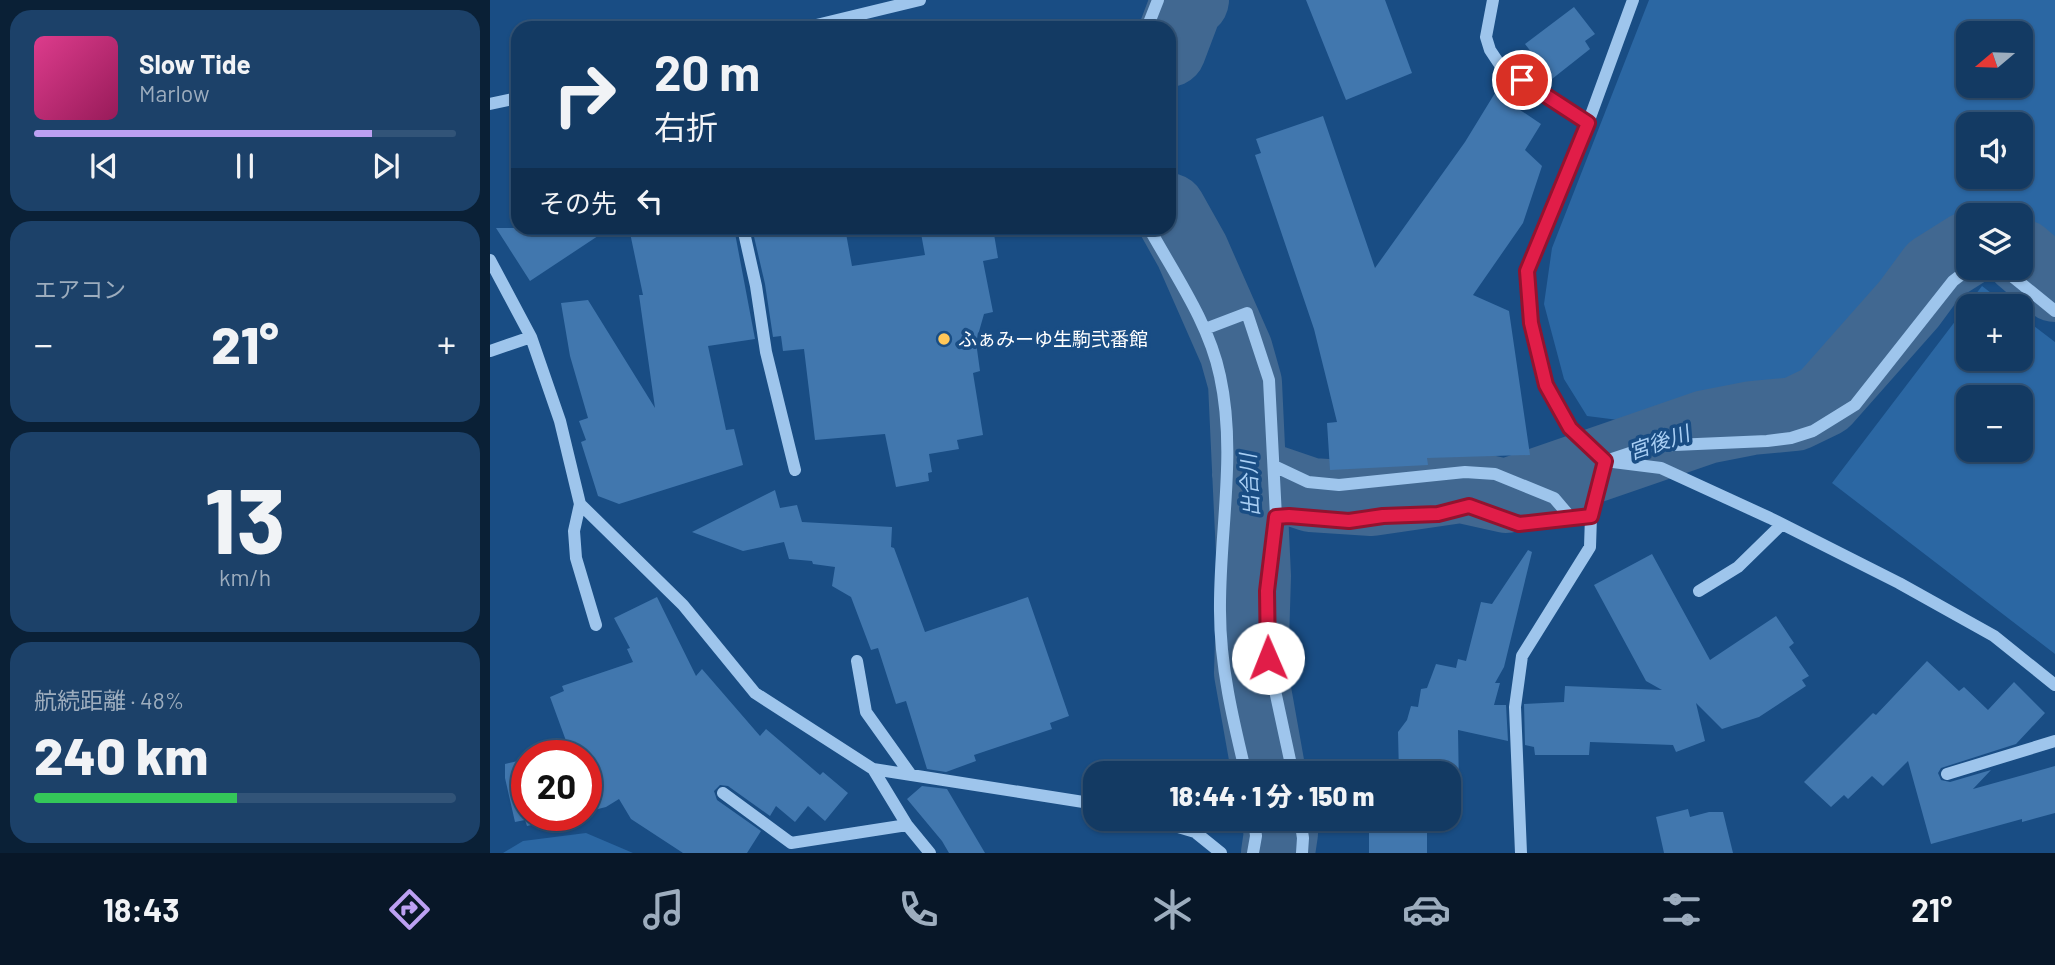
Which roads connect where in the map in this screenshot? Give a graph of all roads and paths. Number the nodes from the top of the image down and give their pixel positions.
1 (1158, 0) edge
2 (1493, 0) edge
3 (1633, 0) edge
4 (914, 1) edge
5 (833, 21) edge
6 (1150, 21) edge
7 (511, 100) edge
8 (490, 104) edge
9 (1588, 123) junction
10 (745, 235) edge
11 (1153, 235) edge
12 (490, 260) edge
13 (1956, 279) edge
14 (2017, 280) edge
15 (2055, 311) edge
16 (1205, 330) junction
17 (531, 337) junction
18 (490, 351) edge
19 (1605, 461) junction
20 (1274, 467) junction
21 (795, 470) dead end
22 (580, 504) junction
23 (1591, 516) junction
24 (1276, 517) junction
25 (1572, 519) junction
26 (1782, 524) junction
27 (1699, 591) dead end
28 (596, 625) dead end
29 (857, 661) dead end
30 (2055, 685) edge
31 (2055, 741) edge
32 (1243, 761) edge
33 (1290, 761) edge
34 (873, 769) junction
35 (1947, 774) dead end
36 (911, 775) junction
37 (723, 793) dead end
38 (1083, 802) edge
39 (907, 825) junction
40 (1192, 831) edge
41 (1255, 831) edge
42 (1302, 831) edge
43 (930, 853) edge
44 (1221, 853) edge
45 (1253, 853) edge
46 (1302, 853) edge
47 (1521, 853) edge

1 - 6 street
2 - 9 street
3 - 9 street
4 - 5 street
7 - 8 street
9 - 19 street
10 - 21 street
11 - 16 street
12 - 17 street
13 - 19 street
14 - 15 street
16 - 20 street
16 - 32 street
17 - 18 street
17 - 22 street
19 - 23 street
19 - 26 street
20 - 24 street
20 - 25 street
22 - 28 street
22 - 34 street
23 - 25 street
23 - 47 street
24 - 25 street
24 - 33 street
26 - 27 street
26 - 30 street
29 - 36 street
31 - 35 street
34 - 36 street
34 - 39 street
36 - 38 street
37 - 39 street
39 - 43 street
40 - 44 street
41 - 45 street
42 - 46 street

